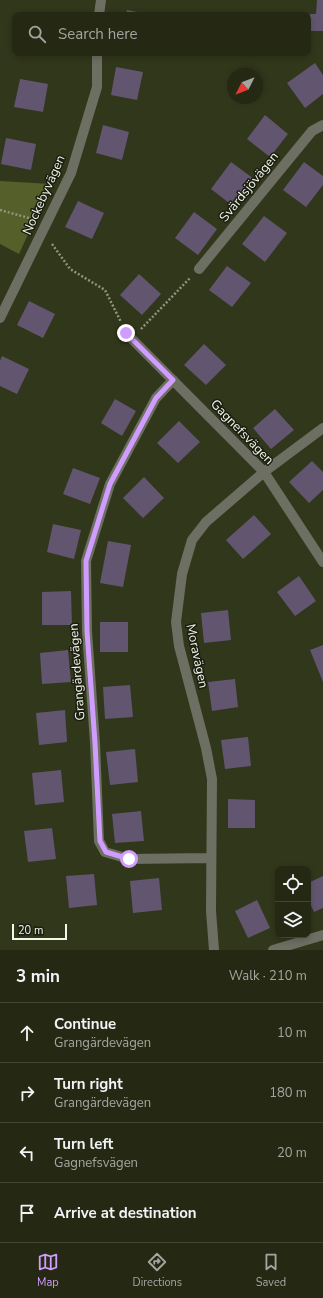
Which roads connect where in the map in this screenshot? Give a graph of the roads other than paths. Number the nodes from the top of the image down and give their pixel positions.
1 (100, 0) edge
2 (99, 12) edge
3 (97, 56) edge
4 (323, 125) edge
5 (199, 269) road end
6 (0, 318) edge
7 (126, 333) road end
8 (173, 380) junction
9 (323, 428) edge
10 (264, 472) junction
11 (323, 562) edge
12 (211, 858) junction
13 (323, 935) edge
14 (214, 950) edge
15 (273, 950) edge

1 - 2 street
3 - 6 street, Nockebyvägen
4 - 5 street, Svärdsjövägen
7 - 8 street, Gagnefsvägen
8 - 10 street, Gagnefsvägen
8 - 12 street, Grangärdevägen
9 - 10 street, Moravägen
10 - 11 street, Gagnefsvägen
10 - 12 street, Moravägen
12 - 14 street, Moravägen
13 - 15 street

